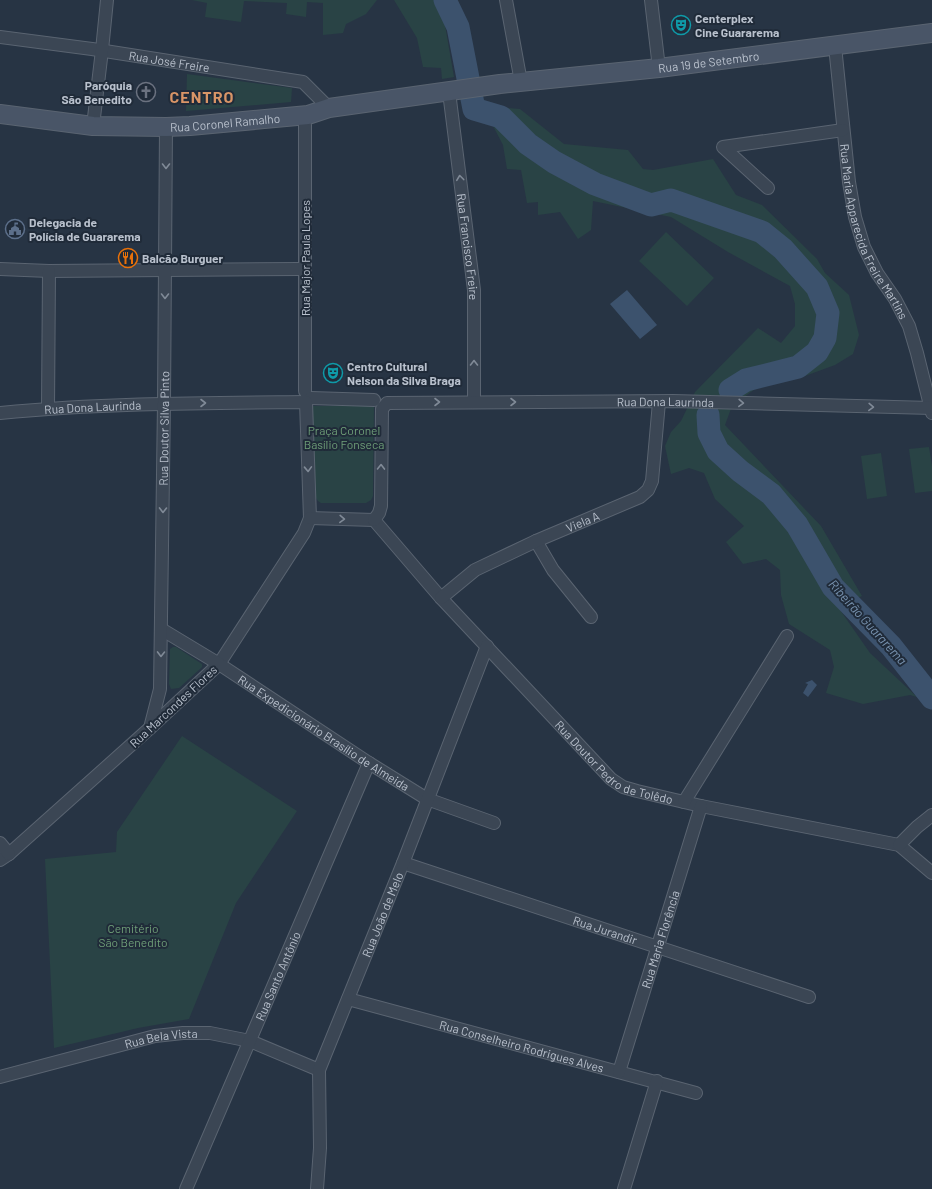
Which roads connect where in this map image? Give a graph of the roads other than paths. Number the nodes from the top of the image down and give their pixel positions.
1 (107, 0) edge
2 (506, 0) edge
3 (651, 0) edge
4 (932, 33) edge
5 (0, 37) edge
6 (835, 46) junction
7 (102, 50) junction
8 (659, 68) junction
9 (521, 82) junction
10 (454, 91) junction
11 (329, 108) junction
12 (0, 114) edge
13 (305, 125) dead end
14 (93, 126) junction
15 (166, 127) junction
16 (843, 130) junction
17 (768, 188) dead end
18 (0, 269) edge
19 (300, 269) dead end
20 (165, 270) junction
21 (48, 271) junction
22 (308, 397) junction
23 (374, 400) dead end
24 (474, 402) junction
25 (659, 402) junction
26 (164, 403) junction
27 (48, 408) junction
28 (932, 408) edge
29 (0, 413) edge
30 (932, 413) edge
31 (310, 518) junction
32 (374, 520) junction
33 (536, 541) junction
34 (441, 598) junction
35 (591, 617) dead end
36 (161, 629) junction
37 (786, 636) dead end
38 (487, 646) junction
39 (219, 664) junction
40 (160, 689) junction
41 (180, 700) junction
42 (150, 728) junction
43 (369, 763) junction
44 (427, 798) junction
45 (684, 802) junction
46 (701, 806) junction
47 (932, 816) edge
48 (494, 823) dead end
49 (0, 843) edge
50 (899, 845) junction
51 (5, 857) edge
52 (403, 863) junction
53 (932, 873) edge
54 (658, 946) junction
55 (809, 996) dead end
56 (348, 999) junction
57 (250, 1041) junction
58 (319, 1070) junction
59 (619, 1072) junction
60 (0, 1077) edge
61 (657, 1081) junction
62 (696, 1093) dead end
63 (186, 1189) edge
64 (318, 1189) edge
65 (624, 1189) edge

1 - 7 street
2 - 9 street
3 - 8 street
4 - 6 main road, Rua 19 de Setembro
5 - 7 street, Rua José Freire
6 - 8 main road, Rua 19 de Setembro
6 - 16 street, Rua Maria Apparecida Freire Martins
7 - 11 street, Rua José Freire
7 - 14 street
8 - 9 main road, Rua 19 de Setembro
9 - 10 main road, Rua 19 de Setembro
10 - 11 main road, Rua Coronel Ramalho
24 -> 10 street, Rua Francisco Freire
11 - 15 main road, Rua Coronel Ramalho
12 - 14 main road, Rua Coronel Ramalho
13 - 22 street, Rua Major Paula Lopes
14 - 15 main road, Rua Coronel Ramalho
15 -> 20 street, Rua Doutor Silva Pinto
16 - 17 street
16 - 28 street, Rua Maria Apparecida Freire Martins
18 - 21 street
19 - 20 street
20 - 21 street
20 -> 26 street, Rua Doutor Silva Pinto
21 - 27 street
22 - 23 street, Rua Dona Laurinda
26 -> 22 street, Rua Dona Laurinda
22 -> 31 street, Rua Marcondes Flores
24 -> 25 street, Rua Dona Laurinda
32 -> 24 street, Rua Dona Laurinda
25 -> 28 street, Rua Dona Laurinda
25 - 33 street, Viela A
26 - 27 street, Rua Dona Laurinda
26 -> 36 street, Rua Doutor Silva Pinto
27 - 29 street, Rua Dona Laurinda
28 - 30 street, Rua Maria Apparecida Freire Martins
31 -> 32 street
31 - 39 street, Rua Marcondes Flores
32 - 34 street, Rua Doutor Pedro de Tolêdo
33 - 34 street, Viela A
33 - 35 street
34 - 38 street, Rua Doutor Pedro de Tolêdo
36 - 39 street, Rua Expedicionário Brasílio de Almeida
36 -> 40 street, Rua Doutor Silva Pinto
37 - 45 street
38 - 44 street, Rua João de Melo
38 - 45 street, Rua Doutor Pedro de Tolêdo
39 - 41 street, Rua Marcondes Flores
39 - 43 street, Rua Expedicionário Brasílio de Almeida
40 - 41 street
40 - 42 street, Rua Doutor Silva Pinto
41 - 42 street, Rua Marcondes Flores
42 - 51 street, Rua Marcondes Flores
43 - 44 street, Rua Expedicionário Brasílio de Almeida
43 - 57 street, Rua Santo Antônio
44 - 48 street, Rua Expedicionário Brasílio de Almeida
44 - 52 street, Rua João de Melo
45 - 46 street, Rua Doutor Pedro de Tolêdo
46 - 50 street, Rua Doutor Pedro de Tolêdo
46 - 54 street, Rua Maria Florência
47 - 50 street
49 - 51 street
50 - 53 street, Rua Doutor Pedro de Tolêdo
52 - 54 street, Rua Jurandir
52 - 56 street, Rua João de Melo
54 - 55 street, Rua Jurandir
54 - 59 street, Rua Maria Florência
56 - 58 street, Rua João de Melo
56 - 59 street, Rua Conselheiro Rodrigues Alves
57 - 58 street, Rua Bela Vista
57 - 60 street, Rua Bela Vista
57 - 63 street, Rua Santo Antônio
58 - 64 street, Rua João de Melo
59 - 61 street, Rua Conselheiro Rodrigues Alves
61 - 62 street, Rua Conselheiro Rodrigues Alves
61 - 65 street

